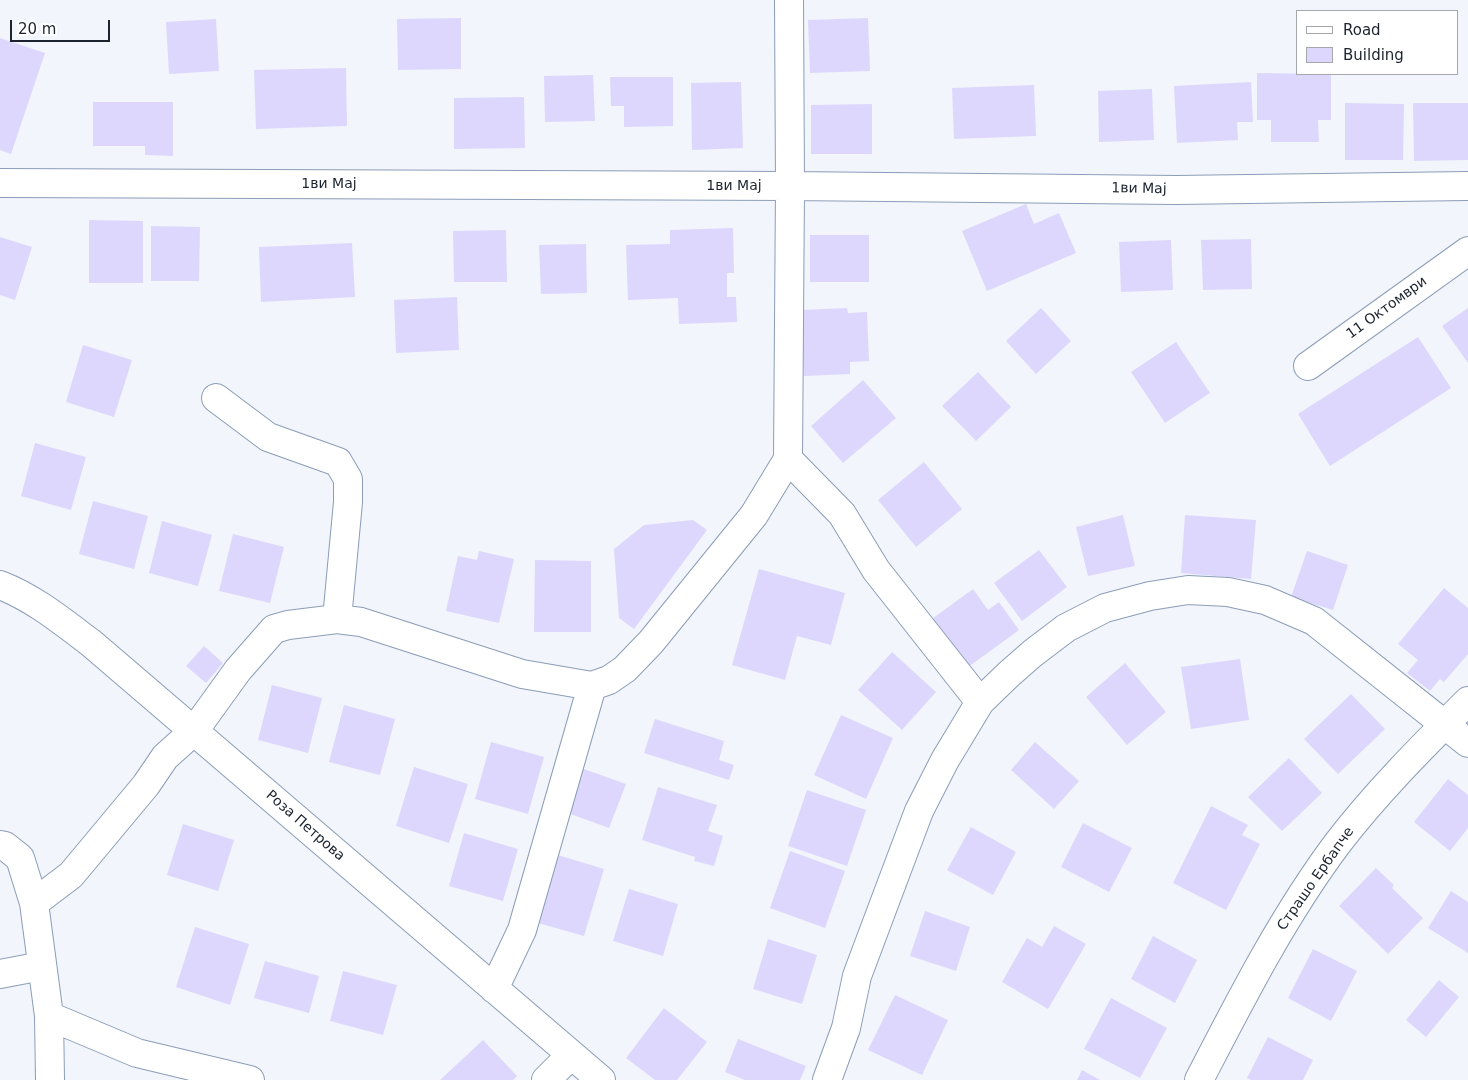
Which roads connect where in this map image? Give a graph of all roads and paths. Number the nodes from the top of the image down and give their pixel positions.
1 (788, 0) edge
2 (0, 183) edge
3 (790, 186) junction
4 (1468, 186) edge
5 (1468, 250) edge
6 (1308, 366) dead end
7 (216, 398) dead end
8 (788, 459) junction
9 (0, 585) edge
10 (337, 619) junction
11 (592, 686) junction
12 (1468, 701) edge
13 (980, 702) junction
14 (1445, 724) junction
15 (194, 731) junction
16 (1468, 743) edge
17 (0, 845) edge
18 (34, 903) junction
19 (42, 966) junction
20 (0, 974) edge
21 (494, 989) junction
22 (49, 1016) junction
23 (571, 1055) junction
24 (50, 1080) edge
25 (250, 1080) edge
26 (546, 1080) edge
27 (601, 1080) edge
28 (827, 1080) edge
29 (1199, 1080) edge

1 - 3 street
2 - 3 street, 1ви Мај
3 - 4 street, 1ви Мај
3 - 8 street
5 - 6 street, 11 Октомври
7 - 10 street
8 - 11 street
8 - 13 street
9 - 15 street, Роза Петрова
10 - 11 street
10 - 15 street
11 - 21 street
12 - 14 street, Страшо Ербапче
13 - 14 street
13 - 28 street
14 - 16 street
14 - 29 street, Страшо Ербапче
15 - 18 street
15 - 21 street, Роза Петрова
17 - 18 street
18 - 19 street
19 - 20 street
19 - 22 street
21 - 23 street, Роза Петрова
22 - 24 street
22 - 25 street
23 - 26 street
23 - 27 street, Роза Петрова

